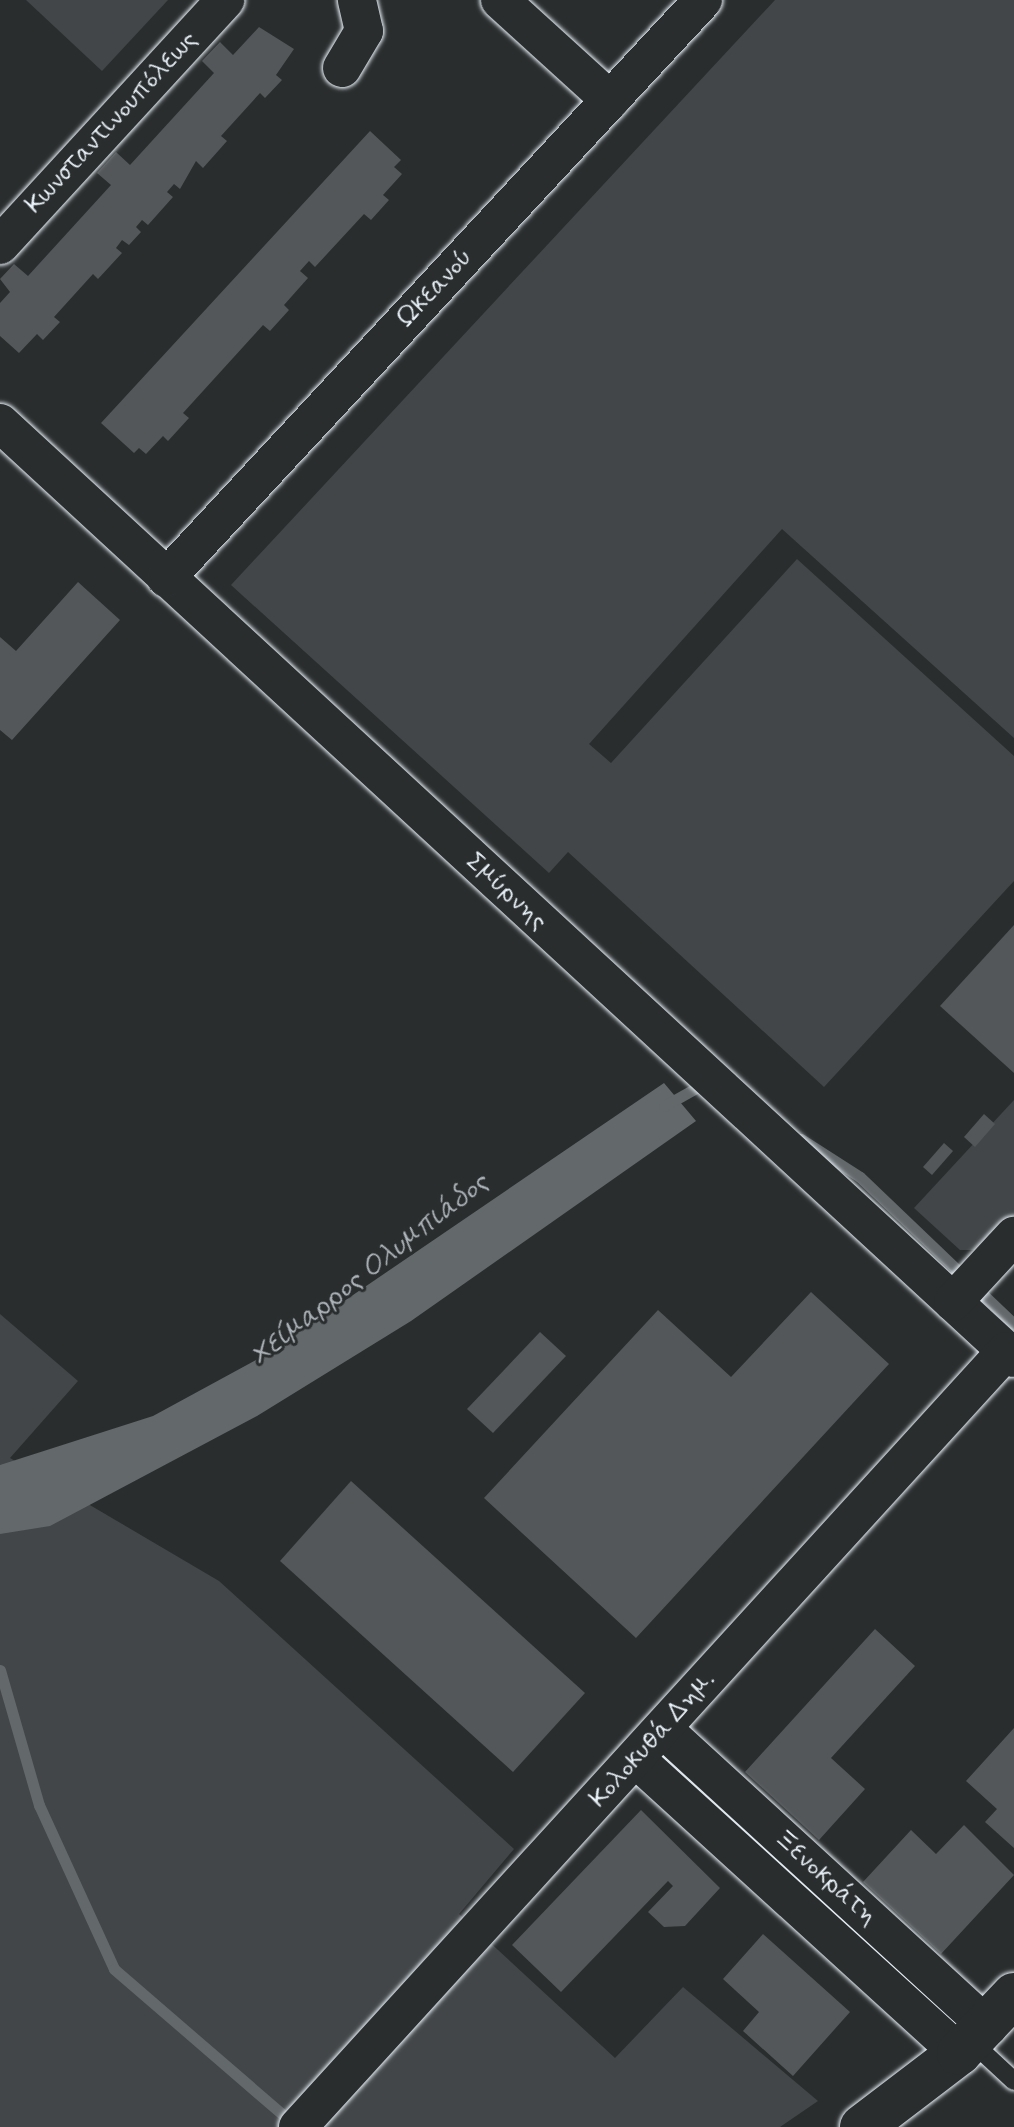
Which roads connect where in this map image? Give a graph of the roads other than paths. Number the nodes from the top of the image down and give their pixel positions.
1 (225, 0) edge
2 (357, 0) edge
3 (500, 0) edge
4 (703, 0) edge
5 (342, 68) dead end
6 (610, 100) junction
7 (0, 245) edge
8 (0, 423) edge
9 (166, 578) junction
10 (1014, 1236) edge
11 (953, 1302) junction
12 (1010, 1354) edge
13 (663, 1729) junction
14 (636, 1759) junction
15 (983, 2029) edge
16 (1014, 2081) edge
17 (298, 2127) edge
18 (862, 2127) edge

1 - 7 street, Κωνσταντινουπόλεως
2 - 5 street
3 - 6 street
4 - 6 street, Ωκεανού
6 - 9 street, Ωκεανού
8 - 9 street, Σμύρνης
9 - 11 street, Σμύρνης
10 - 11 street
11 - 12 street, Σμύρνης
12 - 13 street, Κολοκυθά Δημ.
13 - 14 street, Κολοκυθά Δημ.
13 - 15 street, Ξενοκράτη
14 - 15 street, Ξενοκράτη
14 - 17 street, Κολοκυθά Δημ.
15 - 16 lane
15 - 18 street

